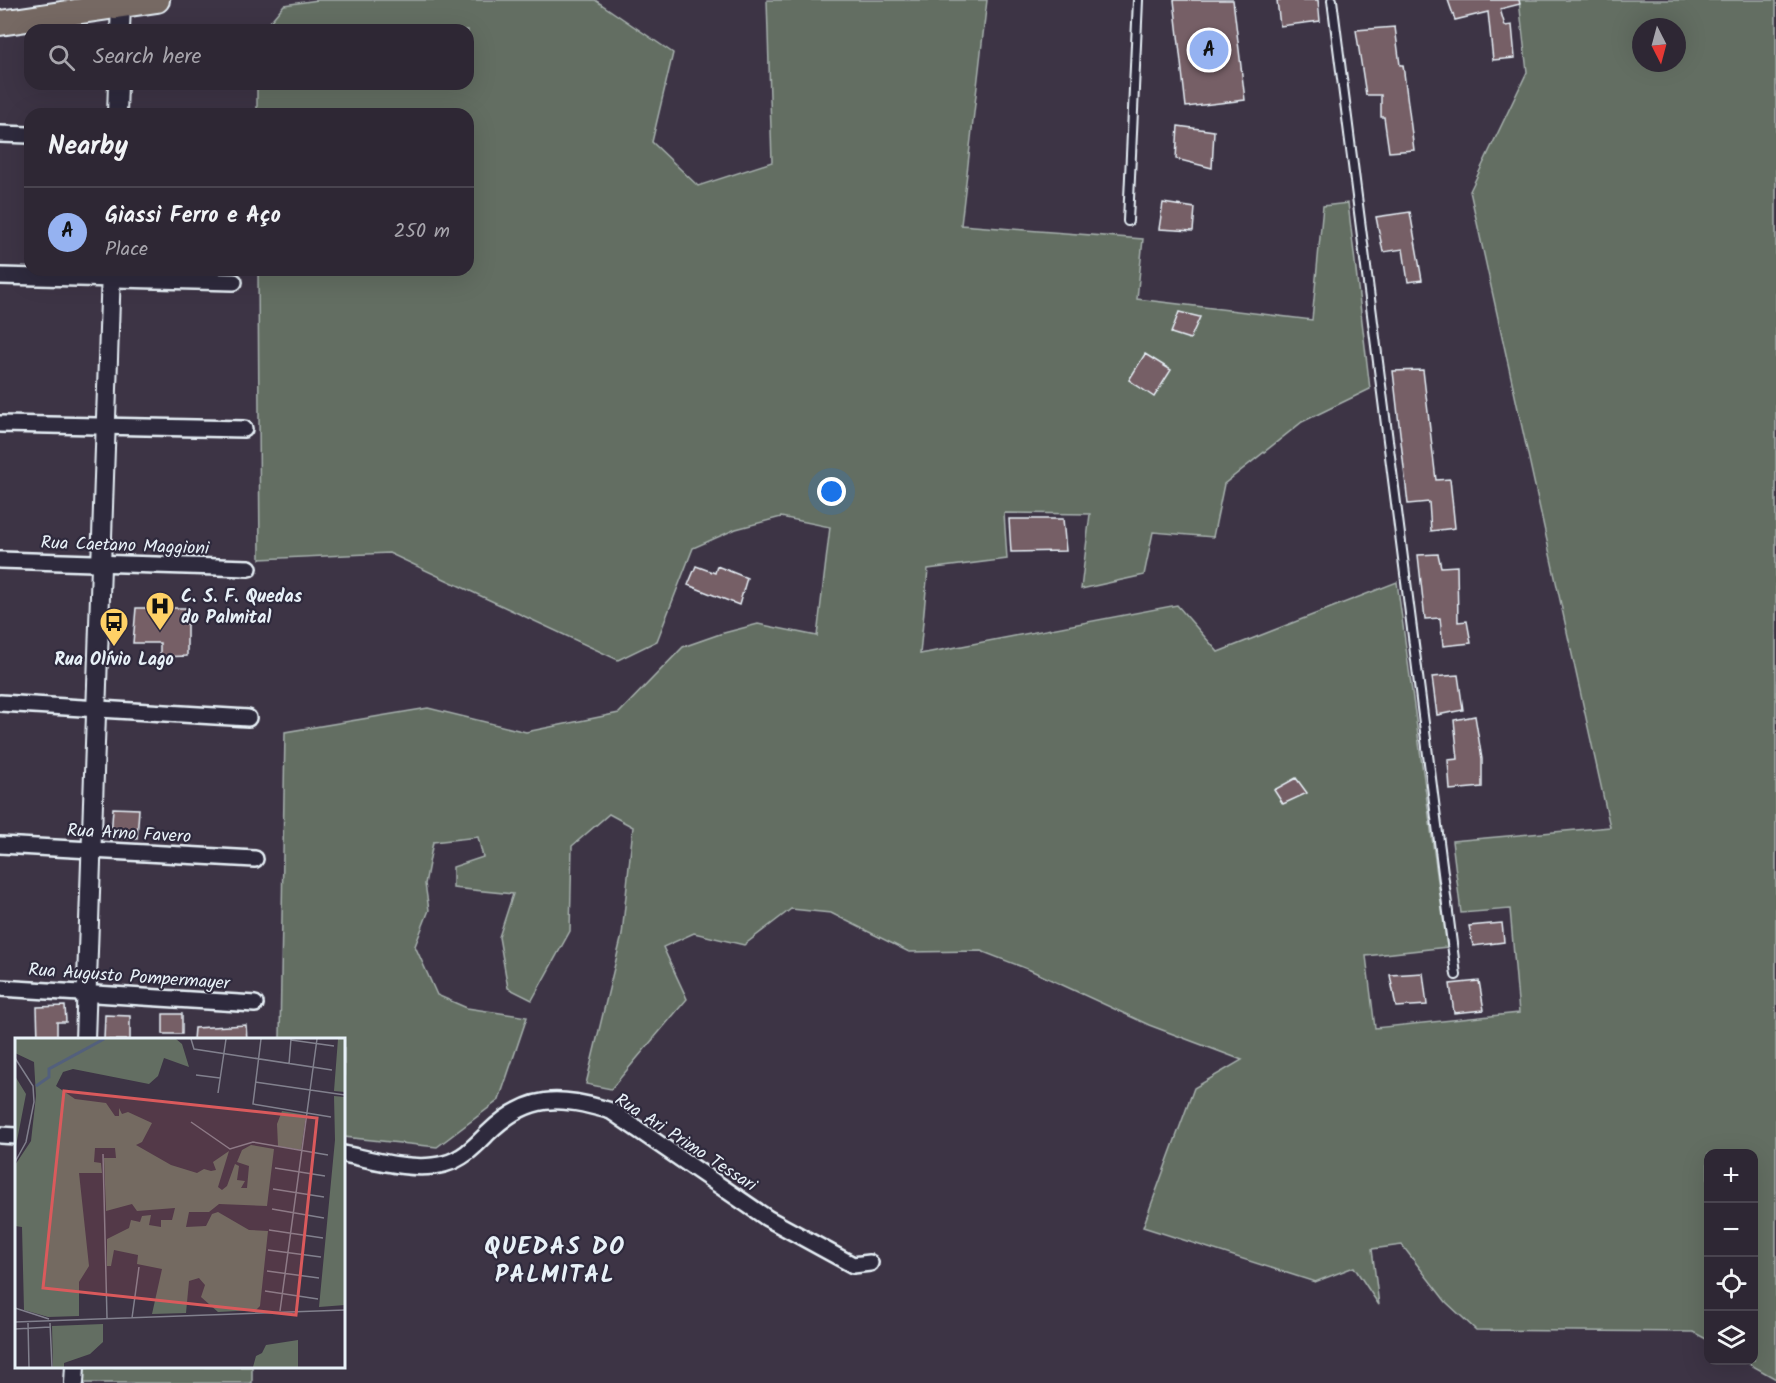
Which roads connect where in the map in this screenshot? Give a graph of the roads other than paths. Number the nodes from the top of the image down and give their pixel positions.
1 (157, 0) edge
2 (1138, 0) edge
3 (1332, 0) edge
4 (121, 5) junction
5 (0, 23) edge
6 (120, 24) edge
7 (118, 90) edge
8 (117, 108) edge
9 (0, 134) edge
10 (24, 135) edge
11 (1128, 221) dead end
12 (0, 276) edge
13 (24, 276) edge
14 (111, 276) edge
15 (142, 276) edge
16 (234, 282) dead end
17 (0, 424) edge
18 (106, 426) junction
19 (244, 429) dead end
20 (0, 561) edge
21 (101, 564) junction
22 (249, 568) dead end
23 (0, 703) edge
24 (96, 709) junction
25 (248, 718) dead end
26 (0, 845) edge
27 (91, 850) junction
28 (255, 859) dead end
29 (1456, 975) dead end
30 (0, 988) edge
31 (86, 994) junction
32 (255, 1004) dead end
33 (85, 1038) edge
34 (345, 1154) edge
35 (870, 1263) dead end
36 (75, 1368) edge
37 (74, 1383) edge

1 - 4 highway
2 - 11 lane
3 - 29 lane
4 - 5 highway
4 - 6 street
7 - 8 street
9 - 10 street
12 - 13 street
14 - 18 street
15 - 16 street
17 - 18 street
18 - 19 street
18 - 21 street
20 - 21 street, Rua Caetano Maggioni
21 - 22 street, Rua Caetano Maggioni
21 - 24 street
23 - 24 street
24 - 25 street
24 - 27 street
26 - 27 street, Rua Arno Favero
27 - 28 street, Rua Arno Favero
27 - 31 street
30 - 31 street, Rua Augusto Pompermayer
31 - 32 street, Rua Augusto Pompermayer
31 - 33 street
34 - 35 street, Rua Ari Primo Tessari
36 - 37 street

